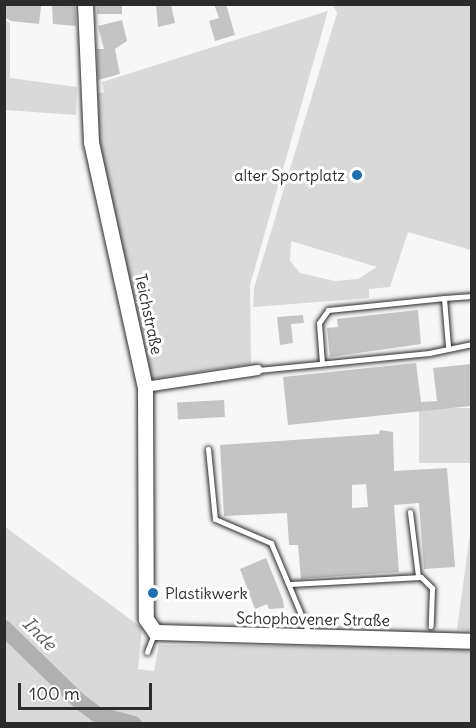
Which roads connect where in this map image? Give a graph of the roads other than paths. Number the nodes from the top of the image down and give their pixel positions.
1 (86, 4) edge
2 (471, 296) edge
3 (444, 298) junction
4 (471, 344) edge
5 (448, 346) junction
6 (322, 363) junction
7 (258, 370) joint
8 (145, 387) junction
9 (208, 449) dead end
10 (410, 512) dead end
11 (418, 576) junction
12 (290, 584) junction
13 (431, 626) dead end
14 (154, 632) junction
15 (310, 637) junction
16 (469, 640) edge
17 (147, 652) dead end

1 - 8 main road, Teichstraße
2 - 3 lane
3 - 5 lane
3 - 6 lane
4 - 5 lane
5 - 6 lane
6 - 7 lane
7 - 8 street
8 - 14 main road, Teichstraße
9 - 12 lane
10 - 11 lane
11 - 12 lane
11 - 13 lane
12 - 15 lane
14 - 15 main road, Schophovener Straße
14 - 17 lane
15 - 16 main road, Schophovener Straße

